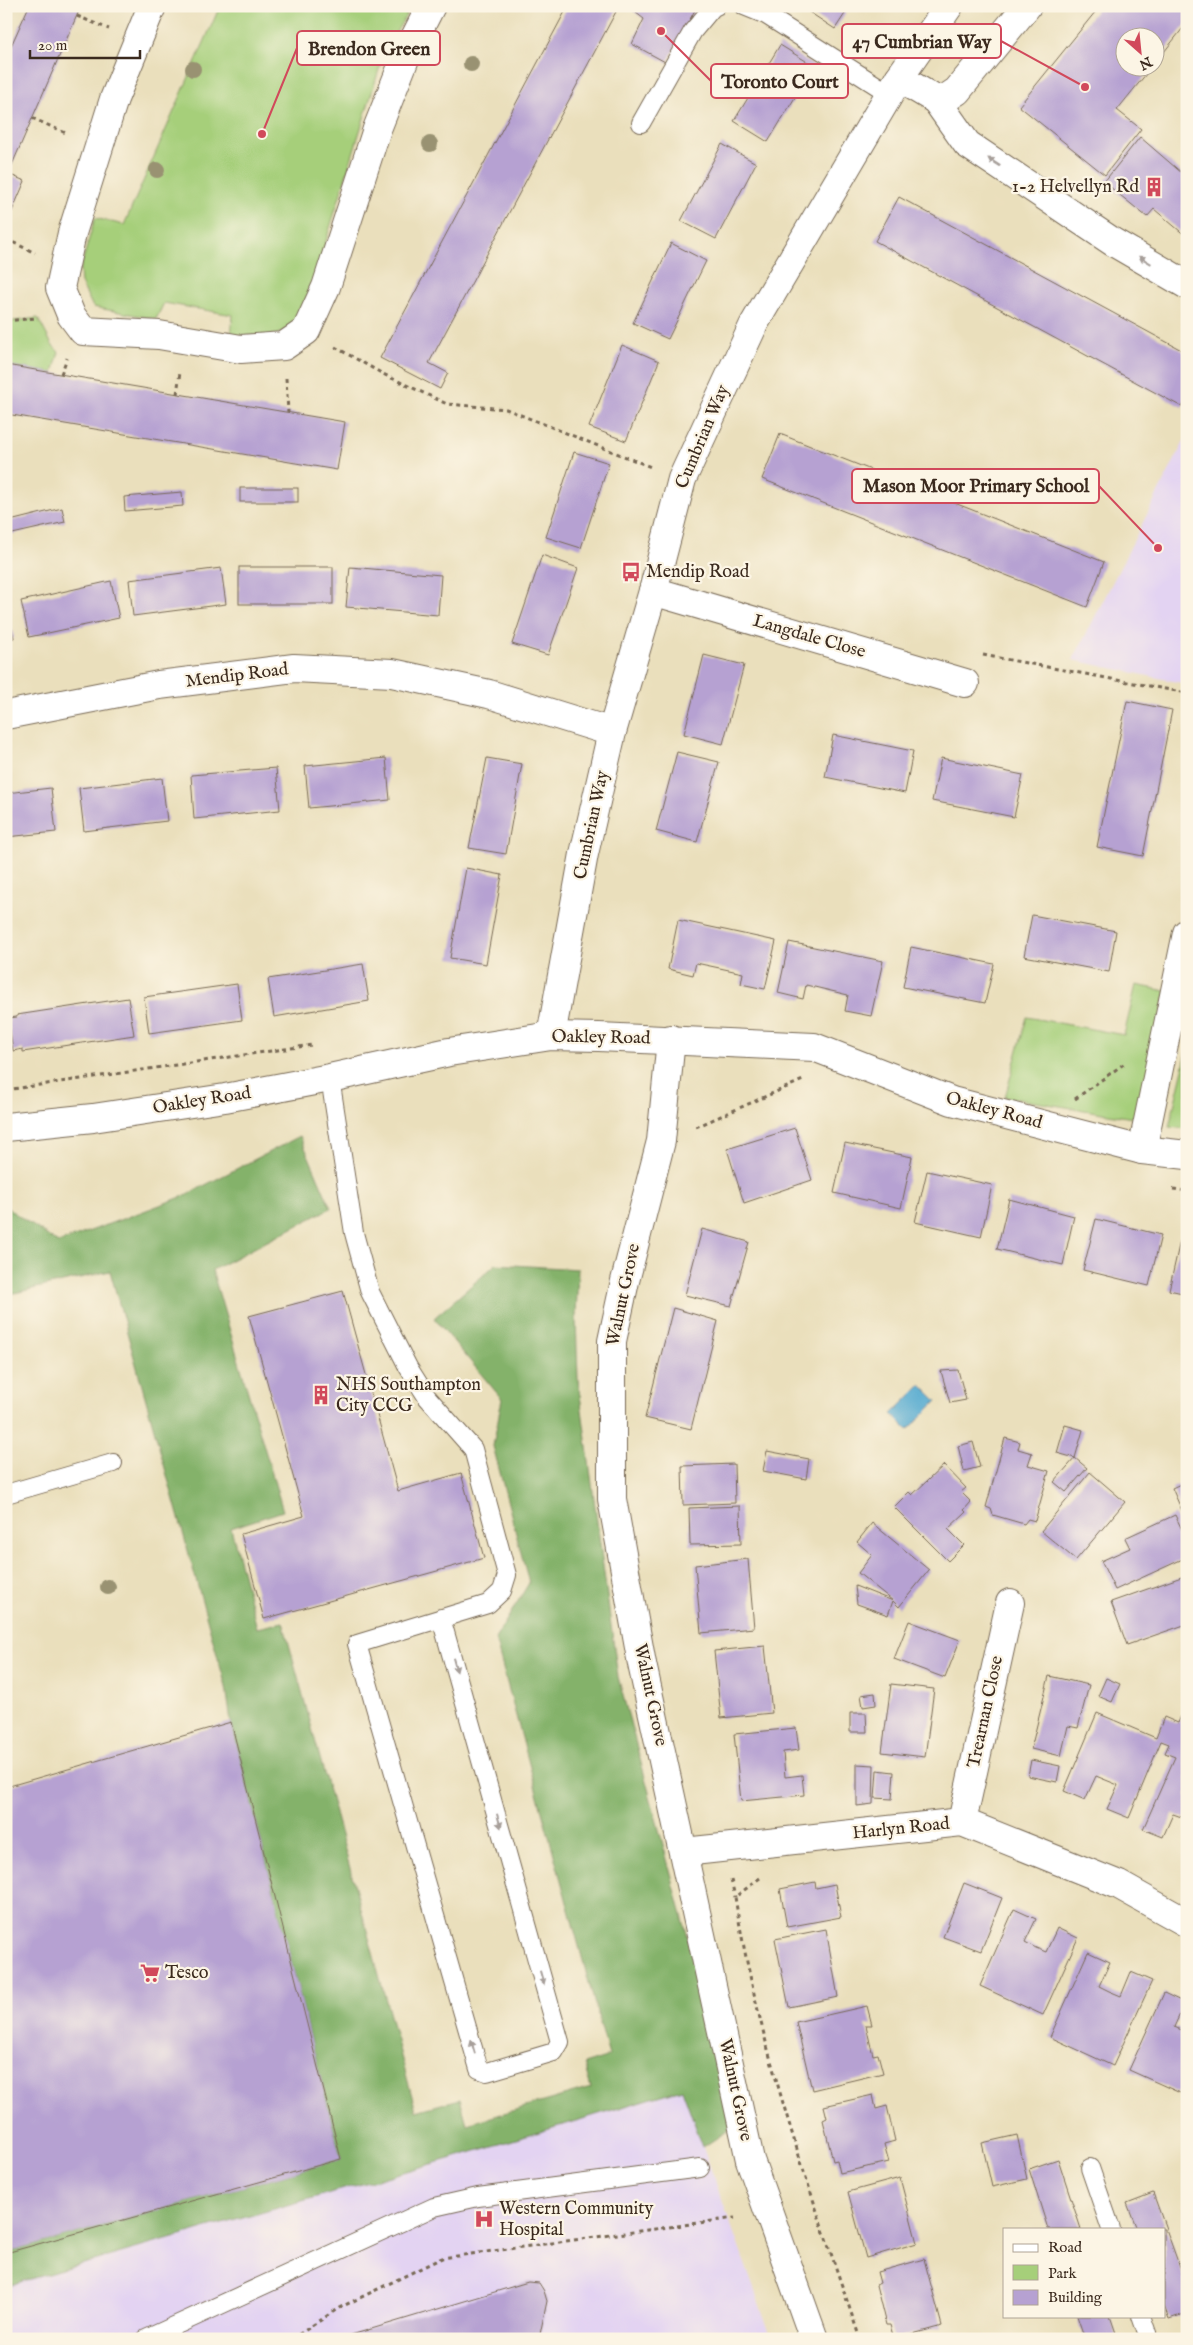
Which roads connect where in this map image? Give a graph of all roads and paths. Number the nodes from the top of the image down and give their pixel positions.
1 (152, 6) edge
2 (431, 6) edge
3 (716, 6) edge
4 (744, 6) edge
5 (949, 6) edge
6 (1027, 6) edge
7 (895, 86) junction
8 (936, 100) junction
9 (32, 118) dead end
10 (641, 124) dead end
11 (98, 148) junction
12 (1187, 285) edge
13 (306, 331) junction
14 (656, 469) dead end
15 (653, 591) junction
16 (965, 683) joint
17 (1187, 693) edge
18 (6, 715) edge
19 (612, 732) junction
20 (1187, 772) edge
21 (1187, 780) edge
22 (1187, 933) edge
23 (1166, 1034) junction
24 (551, 1036) junction
25 (671, 1039) junction
26 (849, 1060) junction
27 (330, 1078) junction
28 (1041, 1124) junction
29 (6, 1127) edge
30 (662, 1142) junction
31 (1142, 1150) junction
32 (1187, 1155) edge
33 (113, 1463) dead end
34 (6, 1494) edge
35 (1010, 1603) dead end
36 (441, 1618) junction
37 (962, 1822) junction
38 (684, 1852) junction
39 (763, 1876) dead end
40 (1187, 1923) edge
41 (700, 2168) dead end
42 (1090, 2168) dead end
43 (769, 2212) junction
44 (1111, 2228) edge
45 (1142, 2318) edge
46 (146, 2339) edge
47 (292, 2339) edge
48 (814, 2339) edge
49 (860, 2339) edge
50 (1149, 2339) edge

1 - 11 street
2 - 13 street
3 - 10 lane
4 - 7 lane
5 - 7 street, Cumbrian Way
6 - 8 street
7 - 8 street
7 - 15 street, Cumbrian Way
12 -> 8 street
9 - 11 path
11 - 13 street
13 - 14 path
15 - 16 street, Langdale Close
15 - 19 street, Cumbrian Way
16 - 17 path
18 - 19 street, Mendip Road
19 - 24 street, Cumbrian Way
20 - 21 path
22 - 23 street
23 - 28 path
23 - 31 street
24 - 25 street, Oakley Road
24 - 27 street, Oakley Road
25 - 26 street, Oakley Road
25 - 30 street, Walnut Grove
26 - 28 street, Oakley Road
26 - 30 path
27 - 29 street, Oakley Road
27 - 36 lane
28 - 31 street, Oakley Road
30 - 38 street, Walnut Grove
31 - 32 street, Oakley Road
33 - 34 lane
35 - 37 street, Trearnan Close
36 -> 36 lane
37 - 38 street, Harlyn Road
37 - 40 street, Harlyn Road
38 - 43 street, Walnut Grove
39 - 49 path
41 - 46 lane
42 - 44 lane
43 - 47 path
43 - 48 street, Walnut Grove
45 - 50 lane

